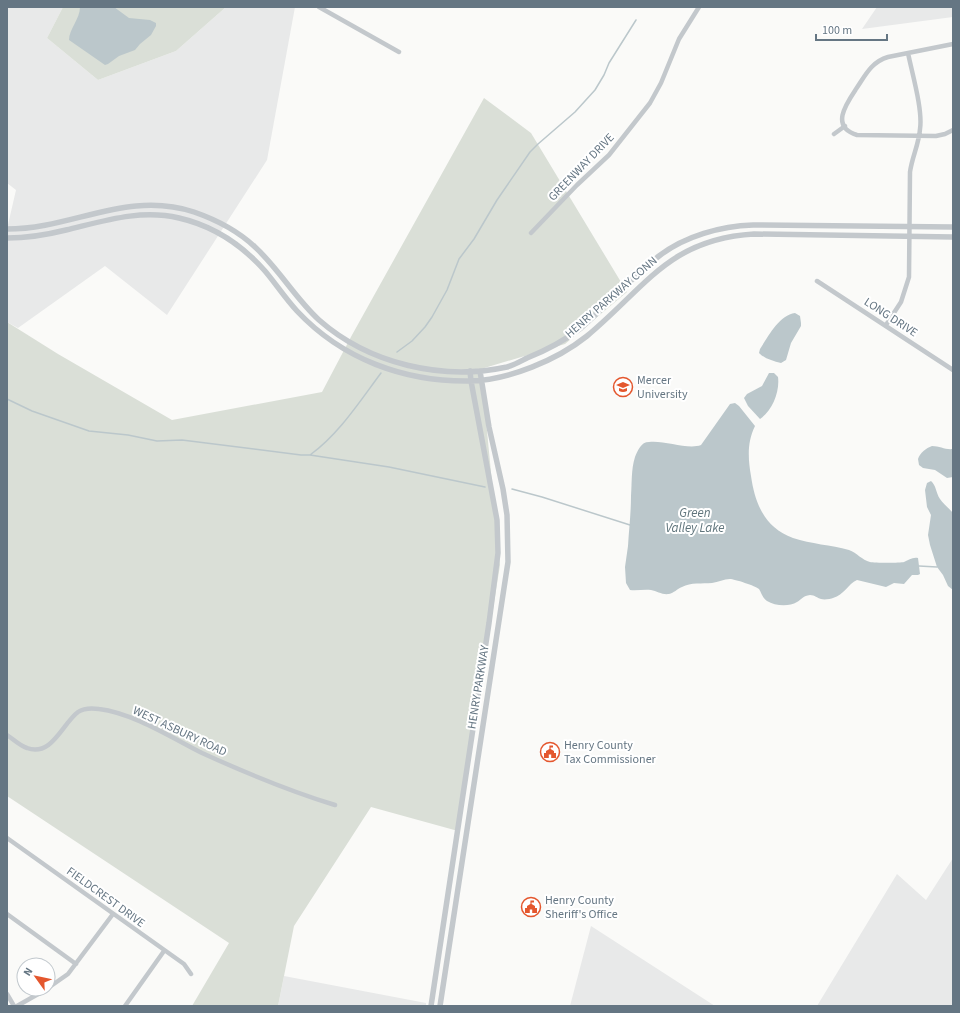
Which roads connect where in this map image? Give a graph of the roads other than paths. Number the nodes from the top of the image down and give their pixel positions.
1 (319, 7) edge
2 (699, 7) edge
3 (953, 44) edge
4 (399, 52) dead end
5 (908, 53) junction
6 (845, 126) junction
7 (953, 130) edge
8 (834, 134) dead end
9 (919, 136) junction
10 (910, 227) junction
11 (953, 227) edge
12 (7, 230) edge
13 (531, 233) dead end
14 (910, 236) junction
15 (953, 237) edge
16 (7, 238) edge
17 (817, 281) dead end
18 (886, 325) junction
19 (953, 370) edge
20 (470, 371) junction
21 (480, 371) junction
22 (481, 380) junction
23 (471, 381) junction
24 (7, 735) edge
25 (335, 804) dead end
26 (7, 838) edge
27 (7, 914) edge
28 (113, 914) junction
29 (164, 950) junction
30 (76, 964) junction
31 (191, 974) dead end
32 (56, 983) edge
33 (7, 994) edge
34 (32, 997) edge
35 (16, 1006) edge
36 (125, 1006) edge
37 (431, 1006) edge
38 (440, 1006) edge

1 - 4 street
2 - 13 street, GREENWAY DRIVE
3 - 5 street
5 - 6 street
5 - 9 street
6 - 8 street
6 - 9 street
7 - 9 street
9 - 10 street
10 - 11 street, HENRY PARKWAY CONN
10 - 14 street
10 - 21 street, HENRY PARKWAY CONN
12 - 20 street, HENRY PARKWAY CONN
14 - 15 street, HENRY PARKWAY CONN
14 - 18 street
14 - 22 street, HENRY PARKWAY CONN
16 - 23 street, HENRY PARKWAY CONN
17 - 18 street, LONG DRIVE
18 - 19 street, LONG DRIVE
20 - 21 street, HENRY PARKWAY CONN
20 - 23 street, HENRY PARKWAY
21 - 22 street, HENRY PARKWAY
22 - 23 street, HENRY PARKWAY CONN
22 - 38 street, HENRY PARKWAY
23 - 37 street, HENRY PARKWAY
24 - 25 street, WEST ASBURY ROAD
26 - 28 street, FIELDCREST DRIVE
27 - 30 street
28 - 29 street, FIELDCREST DRIVE
28 - 30 street
29 - 31 street, FIELDCREST DRIVE
29 - 36 street
30 - 32 street
33 - 35 street
34 - 35 street

